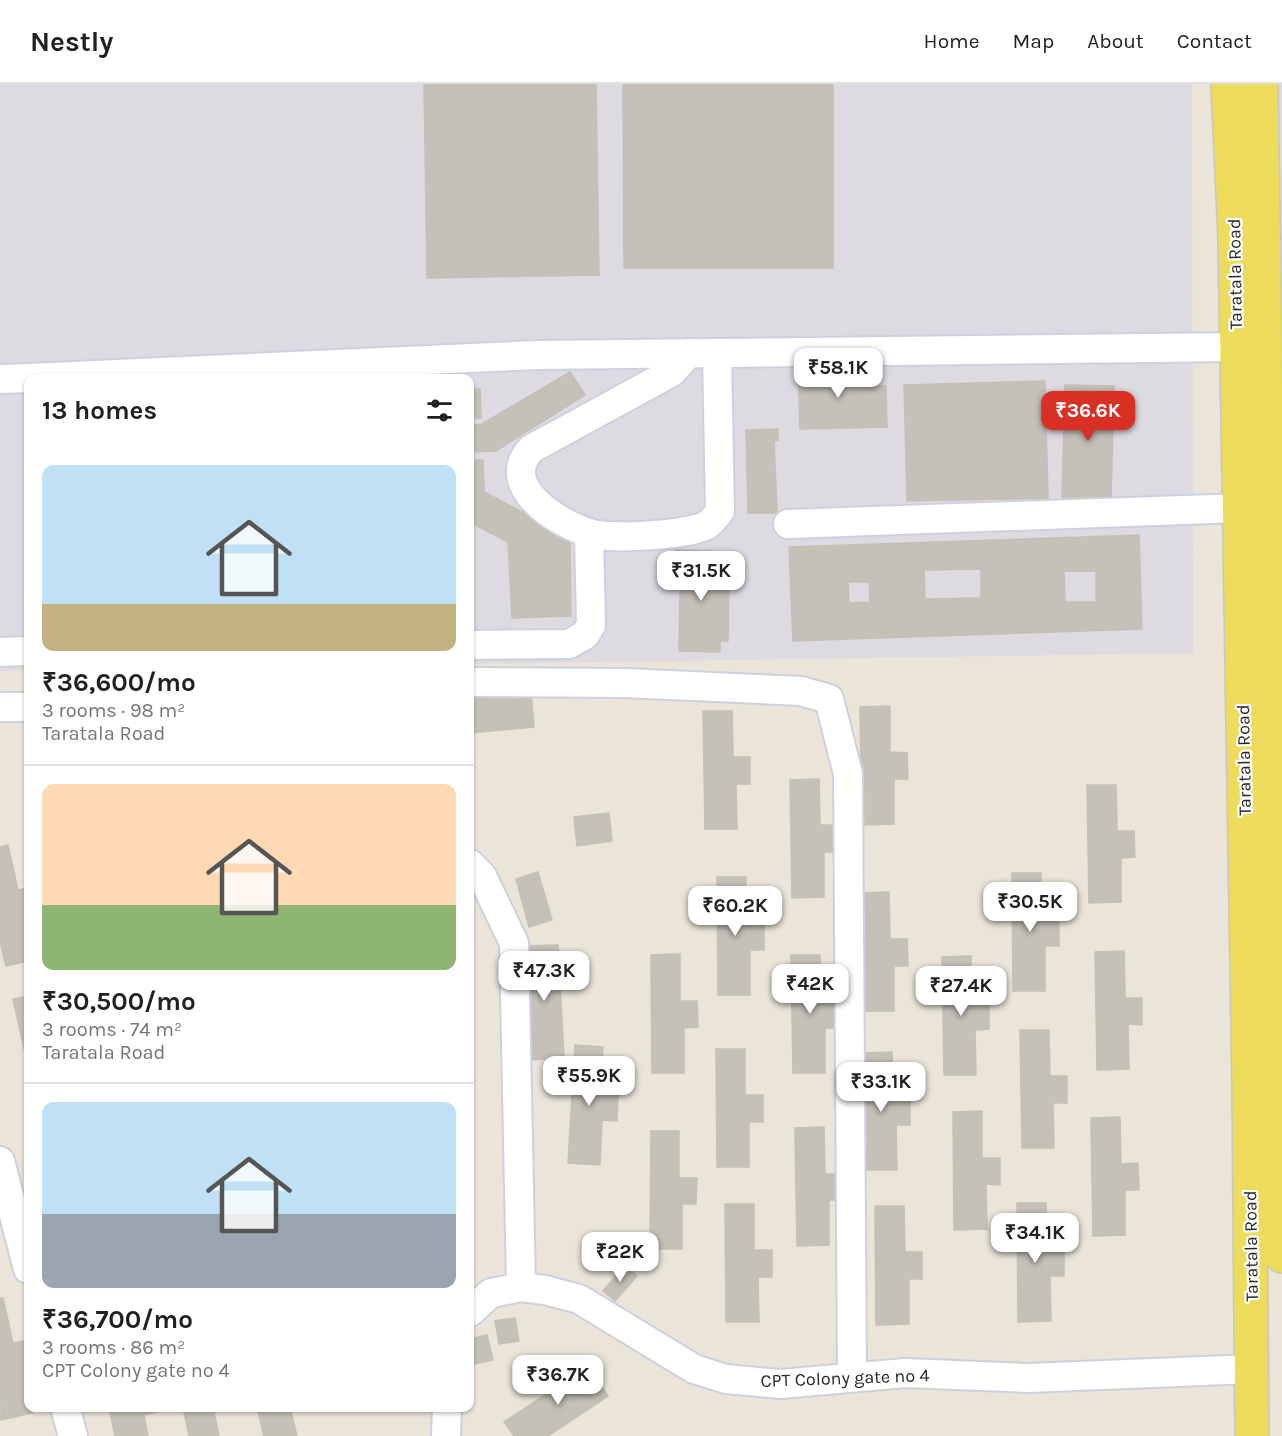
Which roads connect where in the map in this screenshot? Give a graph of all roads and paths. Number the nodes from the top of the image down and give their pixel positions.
1 (1228, 84) edge
2 (1261, 84) edge
3 (1237, 347) junction
4 (688, 353) junction
5 (717, 353) junction
6 (304, 372) edge
7 (212, 374) edge
8 (24, 378) edge
9 (0, 379) edge
10 (1239, 508) junction
11 (788, 524) dead end
12 (589, 533) junction
13 (474, 645) edge
14 (24, 651) edge
15 (0, 652) edge
16 (474, 682) edge
17 (0, 707) edge
18 (24, 707) edge
19 (474, 868) edge
20 (1270, 1087) edge
21 (0, 1161) edge
22 (1271, 1219) edge
23 (24, 1254) edge
24 (1282, 1256) edge
25 (521, 1287) junction
26 (474, 1308) edge
27 (1252, 1369) junction
28 (852, 1377) junction
29 (66, 1412) edge
30 (447, 1412) edge
31 (73, 1436) edge
32 (446, 1436) edge
33 (1252, 1436) edge

1 - 3 main road, Taratala Road
2 - 20 main road
3 - 5 street
3 - 10 main road, Taratala Road
4 - 5 street
4 - 6 street
4 - 12 street
5 - 12 street
6 - 7 street
8 - 9 street
10 - 11 street
10 - 20 main road, Taratala Road
12 - 13 street
14 - 15 street
16 - 28 street
17 - 18 street
19 - 25 street
20 - 22 main road
21 - 23 street
22 - 24 main road
22 - 27 main road, Taratala Road
25 - 26 street, CPT Colony gate no 4
25 - 28 street, CPT Colony gate no 4
27 - 28 street, CPT Colony gate no 4
27 - 33 main road, Taratala Road
29 - 31 street
30 - 32 street

